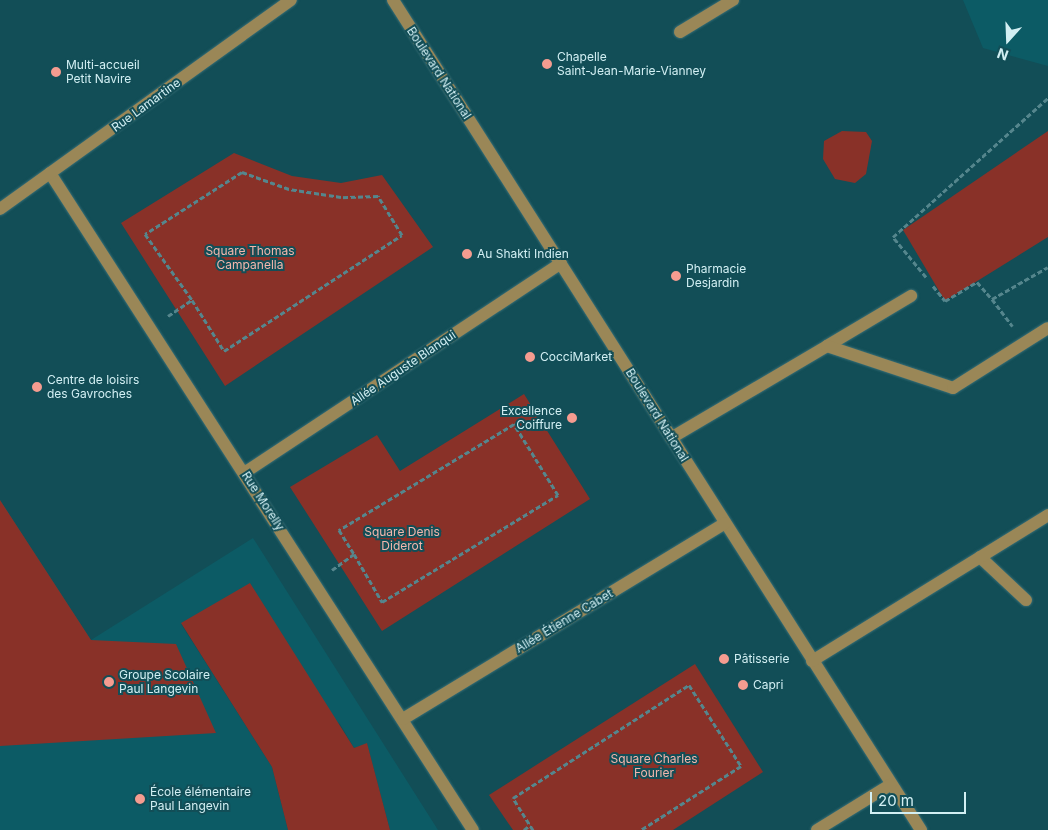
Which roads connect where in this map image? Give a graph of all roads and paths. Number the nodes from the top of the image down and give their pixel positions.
1 (291, 0) edge
2 (393, 0) edge
3 (734, 0) edge
4 (680, 32) dead end
5 (1048, 98) edge
6 (50, 173) junction
7 (0, 209) edge
8 (561, 262) junction
9 (1048, 267) edge
10 (911, 296) dead end
11 (992, 299) junction
12 (192, 300) junction
13 (151, 328) junction
14 (1048, 328) edge
15 (1024, 342) junction
16 (827, 346) junction
17 (671, 438) junction
18 (244, 473) junction
19 (1048, 515) edge
20 (725, 523) junction
21 (354, 554) junction
22 (980, 557) junction
23 (315, 582) junction
24 (1026, 600) dead end
25 (812, 661) junction
26 (403, 720) junction
27 (890, 785) junction
28 (530, 826) junction
29 (473, 830) edge
30 (524, 830) edge
31 (533, 830) edge
32 (641, 830) edge
33 (817, 830) edge
34 (921, 830) edge

1 - 6 street, Rue Lamartine
2 - 8 street, Boulevard National
3 - 4 street
5 - 11 path
6 - 7 street, Rue Lamartine
6 - 13 street, Rue Morelly
8 - 17 street, Boulevard National
8 - 18 street, Allée Auguste Blanqui
9 - 11 path
10 - 16 street
11 - 15 path
12 - 12 path
12 - 13 path
13 - 18 street, Rue Morelly
14 - 15 street
15 - 16 street
16 - 17 street
17 - 20 street, Boulevard National
18 - 23 street, Rue Morelly
19 - 22 street
20 - 25 street, Boulevard National
20 - 26 street, Allée Étienne Cabet
21 - 21 path
21 - 23 path
22 - 24 street
22 - 25 street
23 - 26 street, Rue Morelly
25 - 27 street, Boulevard National
26 - 29 street, Rue Morelly
27 - 33 street
27 - 34 street, Boulevard National
28 - 30 path
28 - 31 path
28 - 32 path

